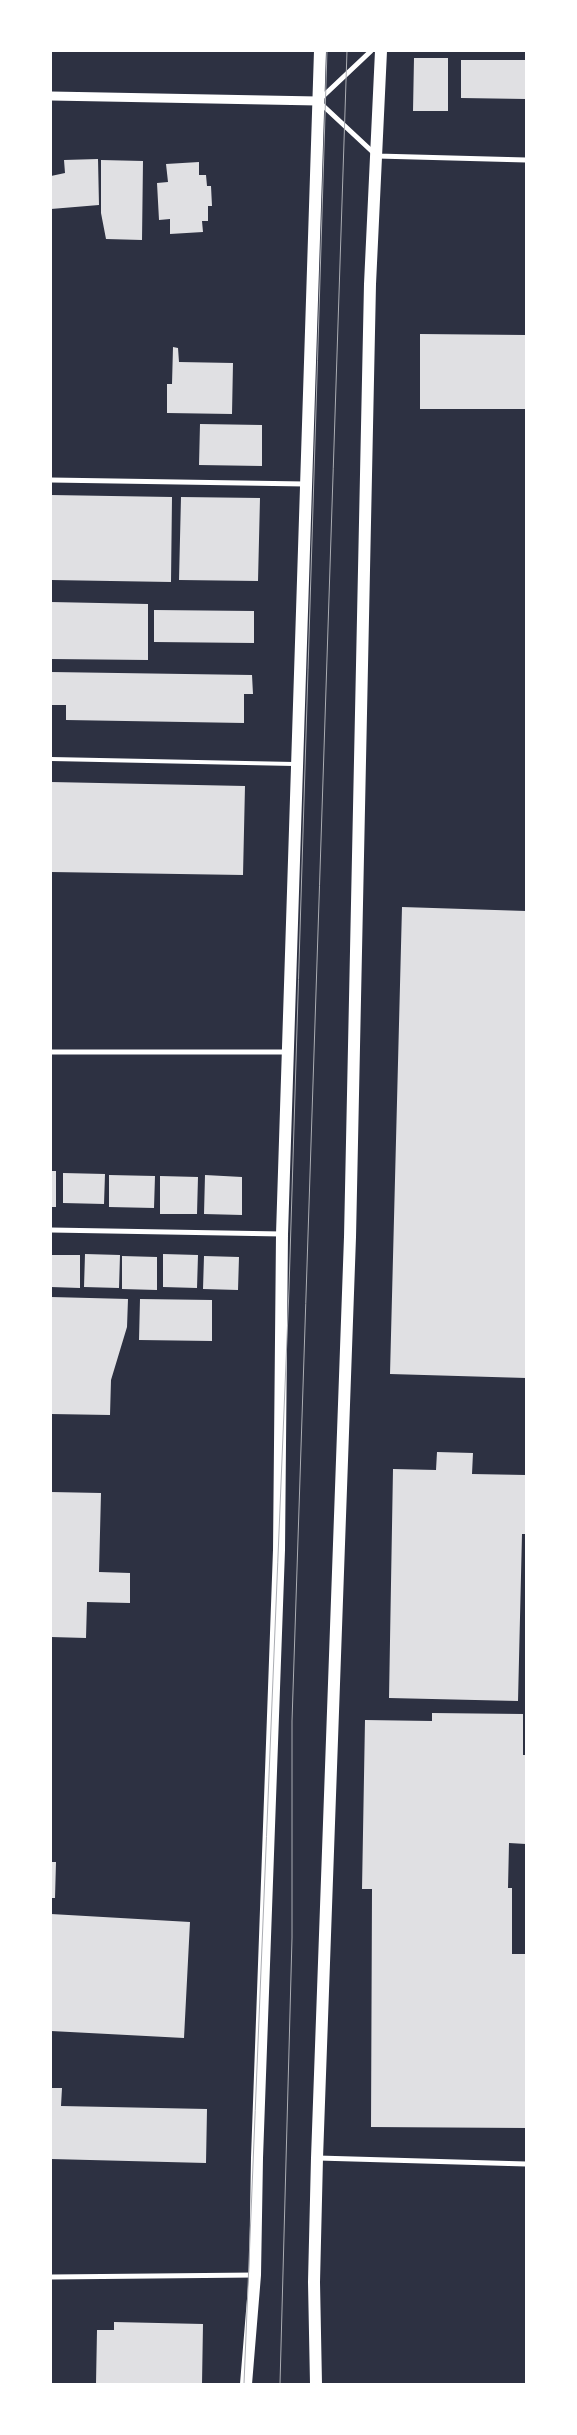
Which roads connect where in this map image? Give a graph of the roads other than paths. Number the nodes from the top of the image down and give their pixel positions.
1 (320, 51) edge
2 (371, 51) edge
3 (381, 51) edge
4 (51, 96) edge
5 (318, 101) junction
6 (377, 156) junction
7 (526, 160) edge
8 (51, 480) edge
9 (305, 484) junction
10 (51, 759) edge
11 (297, 764) junction
12 (51, 1052) edge
13 (288, 1052) junction
14 (51, 1230) edge
15 (282, 1234) junction
16 (317, 2158) junction
17 (526, 2164) edge
18 (255, 2275) junction
19 (51, 2277) edge
20 (246, 2384) edge
21 (316, 2384) edge

1 - 5 main road
2 - 5 street
3 - 6 main road
4 - 5 street
5 - 6 street
5 - 9 main road
6 - 7 street
6 - 16 main road
8 - 9 street
9 - 11 main road
10 - 11 lane
11 - 13 main road
12 - 13 street
13 - 15 main road
14 - 15 street
15 - 18 main road
16 - 17 street
16 - 21 main road
18 - 19 street
18 - 20 main road

